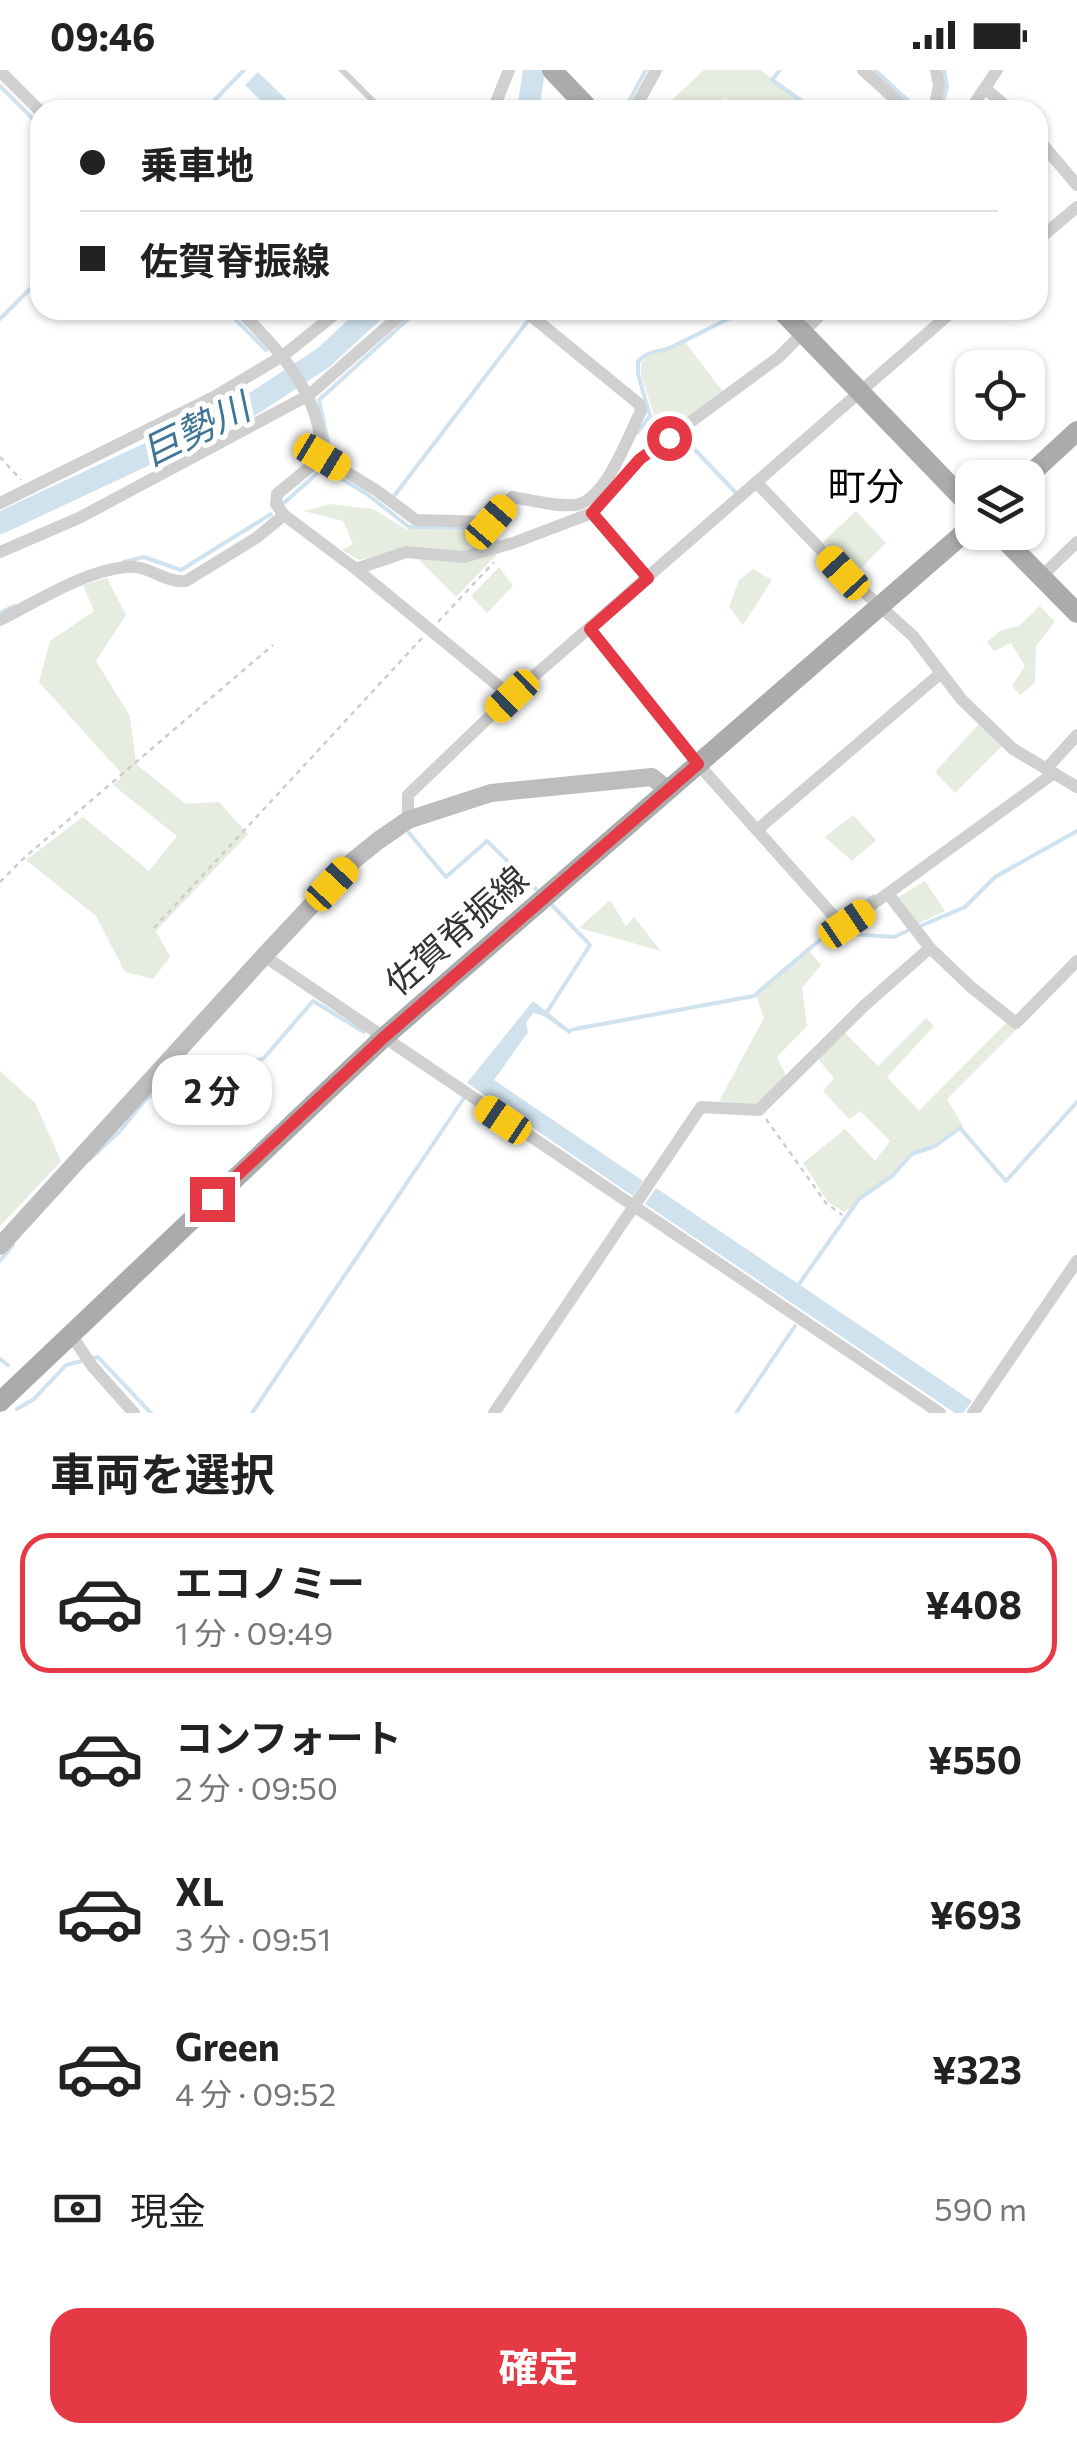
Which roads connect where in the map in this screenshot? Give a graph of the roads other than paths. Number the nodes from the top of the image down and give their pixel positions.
1 (0, 70) edge
2 (342, 70) edge
3 (508, 70) edge
4 (656, 70) edge
5 (863, 70) edge
6 (936, 70) edge
7 (997, 70) edge
8 (553, 72) edge
9 (986, 89) junction
10 (30, 100) edge
11 (372, 100) edge
12 (497, 100) edge
13 (580, 100) edge
14 (640, 100) edge
15 (896, 100) edge
16 (936, 100) edge
17 (978, 100) edge
18 (999, 100) edge
19 (1048, 151) edge
20 (1077, 184) edge
21 (1077, 207) edge
22 (1048, 232) edge
23 (249, 320) edge
24 (328, 320) edge
25 (394, 320) edge
26 (536, 320) edge
27 (791, 320) edge
28 (815, 320) edge
29 (943, 320) edge
30 (803, 333) junction
31 (284, 355) junction
32 (308, 391) junction
33 (860, 392) junction
34 (1077, 431) edge
35 (322, 457) junction
36 (1045, 460) edge
37 (757, 483) junction
38 (955, 490) edge
39 (0, 503) edge
40 (592, 513) junction
41 (284, 516) junction
42 (955, 541) edge
43 (1077, 542) edge
44 (1014, 550) edge
45 (0, 552) edge
46 (356, 569) junction
47 (1041, 577) junction
48 (648, 578) junction
49 (880, 608) junction
50 (1077, 613) edge
51 (0, 620) edge
52 (590, 629) junction
53 (942, 674) junction
54 (512, 696) junction
55 (1077, 735) edge
56 (698, 764) junction
57 (1051, 770) junction
58 (1077, 788) edge
59 (668, 790) junction
60 (408, 820) junction
61 (757, 830) junction
62 (890, 894) junction
63 (930, 948) junction
64 (264, 956) junction
65 (1077, 961) edge
66 (383, 1038) junction
67 (640, 1198) junction
68 (0, 1246) edge
69 (1077, 1261) edge
70 (75, 1342) junction
71 (0, 1402) edge
72 (975, 1411) edge
73 (134, 1413) edge
74 (494, 1413) edge
75 (940, 1413) edge

1 - 10 street
2 - 11 lane
3 - 12 street
4 - 14 street
5 - 15 street
6 - 16 street
7 - 9 street
8 - 13 main road
9 - 17 street
9 - 18 street
19 - 20 street
21 - 22 street
23 - 31 street
24 - 31 street
25 - 32 street
26 - 35 street
27 - 30 main road
28 - 30 street
29 - 33 street
30 - 33 main road
30 - 40 street
31 - 32 street
31 - 39 street
32 - 35 street
32 - 45 street
33 - 37 street
33 - 38 main road
34 - 36 main road
35 - 41 street
37 - 48 street
37 - 49 street
40 - 46 street
40 - 48 street
41 - 46 street
41 - 51 street
42 - 49 main road, 佐賀脊振線
43 - 47 street
44 - 47 main road
46 - 54 street
47 - 50 main road
48 - 52 street
49 - 53 street
49 - 56 main road, 佐賀脊振線
52 - 54 street
52 - 56 street
53 - 57 street
53 - 61 street
54 - 60 street
55 - 57 street
56 - 59 main road, 佐賀脊振線
56 - 61 street
57 - 58 street
57 - 62 street
59 - 60 street
59 - 66 main road, 佐賀脊振線
60 - 64 street
61 - 62 street
62 - 63 street
63 - 65 street
63 - 67 street
64 - 66 street
64 - 68 street
66 - 67 street
66 - 70 main road, 佐賀脊振線
67 - 74 street
67 - 75 street
69 - 72 street
70 - 71 main road, 佐賀脊振線
70 - 73 street

